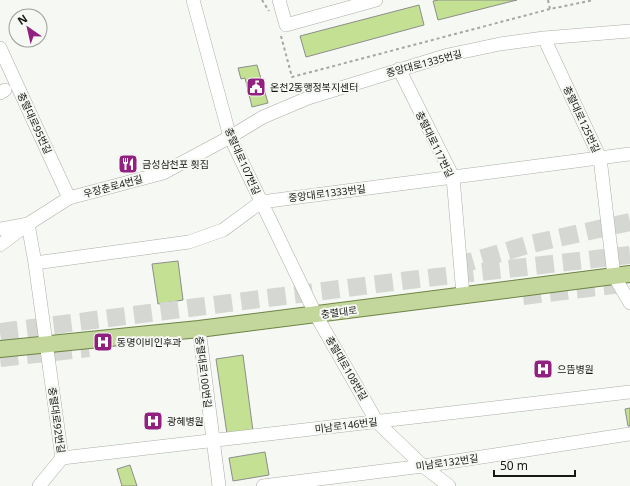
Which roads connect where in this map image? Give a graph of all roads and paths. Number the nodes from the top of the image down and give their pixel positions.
1 (193, 0) edge
2 (262, 0) edge
3 (279, 0) edge
4 (372, 0) edge
5 (548, 0) edge
6 (594, 0) edge
7 (550, 9) junction
8 (271, 14) dead end
9 (630, 31) edge
10 (281, 33) dead end
11 (544, 38) junction
12 (0, 48) edge
13 (399, 70) junction
14 (230, 137) junction
15 (630, 154) edge
16 (600, 158) junction
17 (453, 177) junction
18 (69, 198) junction
19 (261, 202) junction
20 (28, 224) junction
21 (0, 229) edge
22 (0, 245) edge
23 (35, 263) junction
24 (630, 274) edge
25 (614, 276) junction
26 (463, 295) junction
27 (630, 303) edge
28 (316, 315) junction
29 (199, 329) junction
30 (47, 345) junction
31 (0, 349) edge
32 (630, 392) edge
33 (377, 422) junction
34 (630, 434) edge
35 (213, 440) junction
36 (62, 458) junction
37 (424, 466) junction
38 (39, 486) edge
39 (219, 486) edge
40 (263, 486) edge
41 (449, 486) edge

1 - 14 street, 충렬대로107번길
2 - 8 path
3 - 4 street
5 - 7 path
6 - 7 path
7 - 10 path
9 - 11 street, 중앙대로1335번길
11 - 13 street, 중앙대로1335번길
11 - 16 street, 충렬대로125번길
12 - 18 street, 충렬대로95번길
13 - 14 street, 중앙대로1335번길
13 - 17 street, 충렬대로117번길
14 - 18 street, 우장춘로4번길
14 - 19 street, 충렬대로107번길
15 - 16 street, 중앙대로1333번길
16 - 17 street, 중앙대로1333번길
16 - 25 street, 충렬대로125번길
17 - 19 street, 중앙대로1333번길
17 - 26 street, 충렬대로117번길
18 - 20 street, 우장춘로4번길
19 - 23 street, 중앙대로1333번길
19 - 28 street, 충렬대로107번길
20 - 21 street
20 - 22 street, 우장춘로4번길
20 - 23 street
23 - 30 street
24 - 25 main road, 충렬대로
25 - 26 main road, 충렬대로
25 - 27 street
26 - 28 main road, 충렬대로
28 - 29 main road, 충렬대로
28 - 33 street, 충렬대로108번길
29 - 30 main road, 충렬대로
29 - 35 street, 충렬대로100번길
30 - 31 main road, 충렬대로
30 - 36 street, 충렬대로92번길
32 - 33 street, 미남로146번길
33 - 35 street, 미남로146번길
33 - 37 street, 충렬대로108번길
34 - 37 street, 미남로132번길
35 - 36 street, 미남로146번길
35 - 39 street, 충렬대로100번길
36 - 38 street, 충렬대로92번길
37 - 40 street, 미남로132번길
37 - 41 street, 충렬대로108번길

